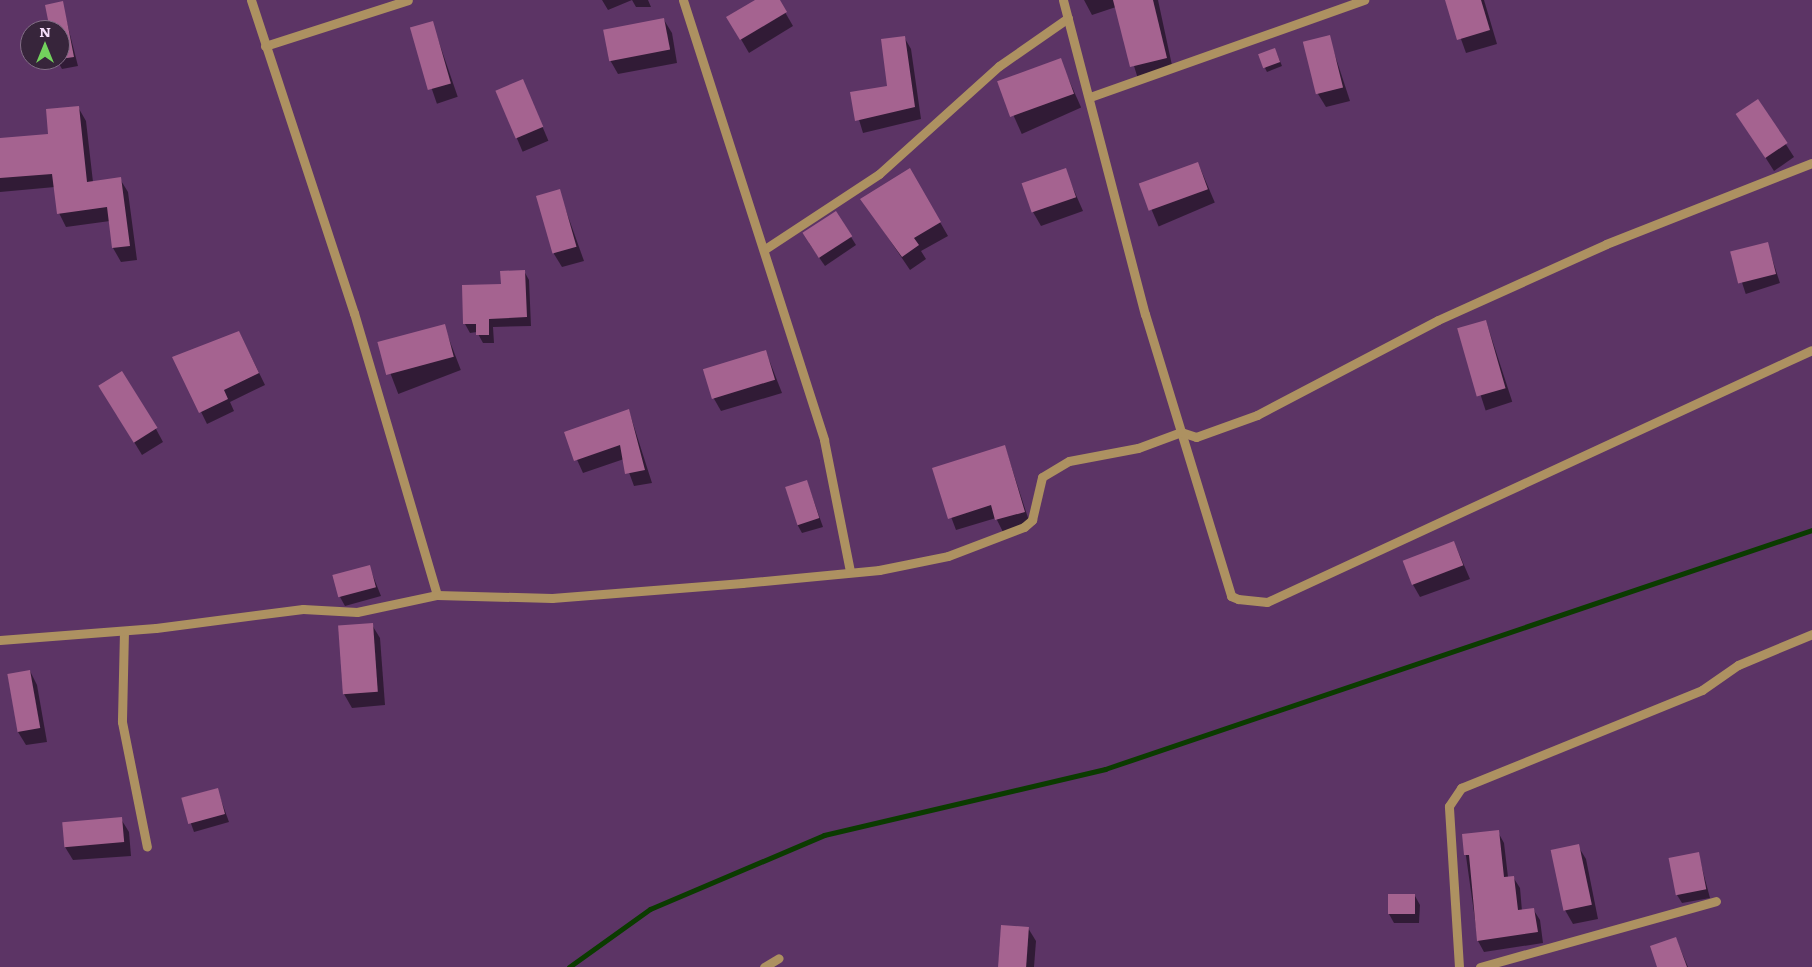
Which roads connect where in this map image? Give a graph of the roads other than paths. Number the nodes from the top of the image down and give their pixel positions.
1 (251, 0) edge
2 (408, 0) edge
3 (682, 0) edge
4 (1063, 0) edge
5 (1364, 0) edge
6 (1068, 18) junction
7 (265, 46) junction
8 (1090, 96) junction
9 (1812, 163) edge
10 (765, 249) junction
11 (1812, 350) edge
12 (1182, 432) junction
13 (850, 570) junction
14 (437, 595) junction
15 (124, 631) junction
16 (1812, 634) edge
17 (0, 640) edge
18 (147, 847) dead end
19 (1716, 901) dead end
20 (779, 958) dead end
21 (764, 967) edge
22 (1459, 967) edge
23 (1480, 967) edge

1 - 7 street
2 - 7 street
3 - 10 street
4 - 6 street
5 - 8 street
6 - 8 street
6 - 10 street
7 - 14 street
8 - 12 street
9 - 12 street
10 - 13 street
11 - 12 street
12 - 13 street
13 - 14 street
14 - 15 street
15 - 17 street
15 - 18 street
16 - 22 street
19 - 23 street
20 - 21 street

